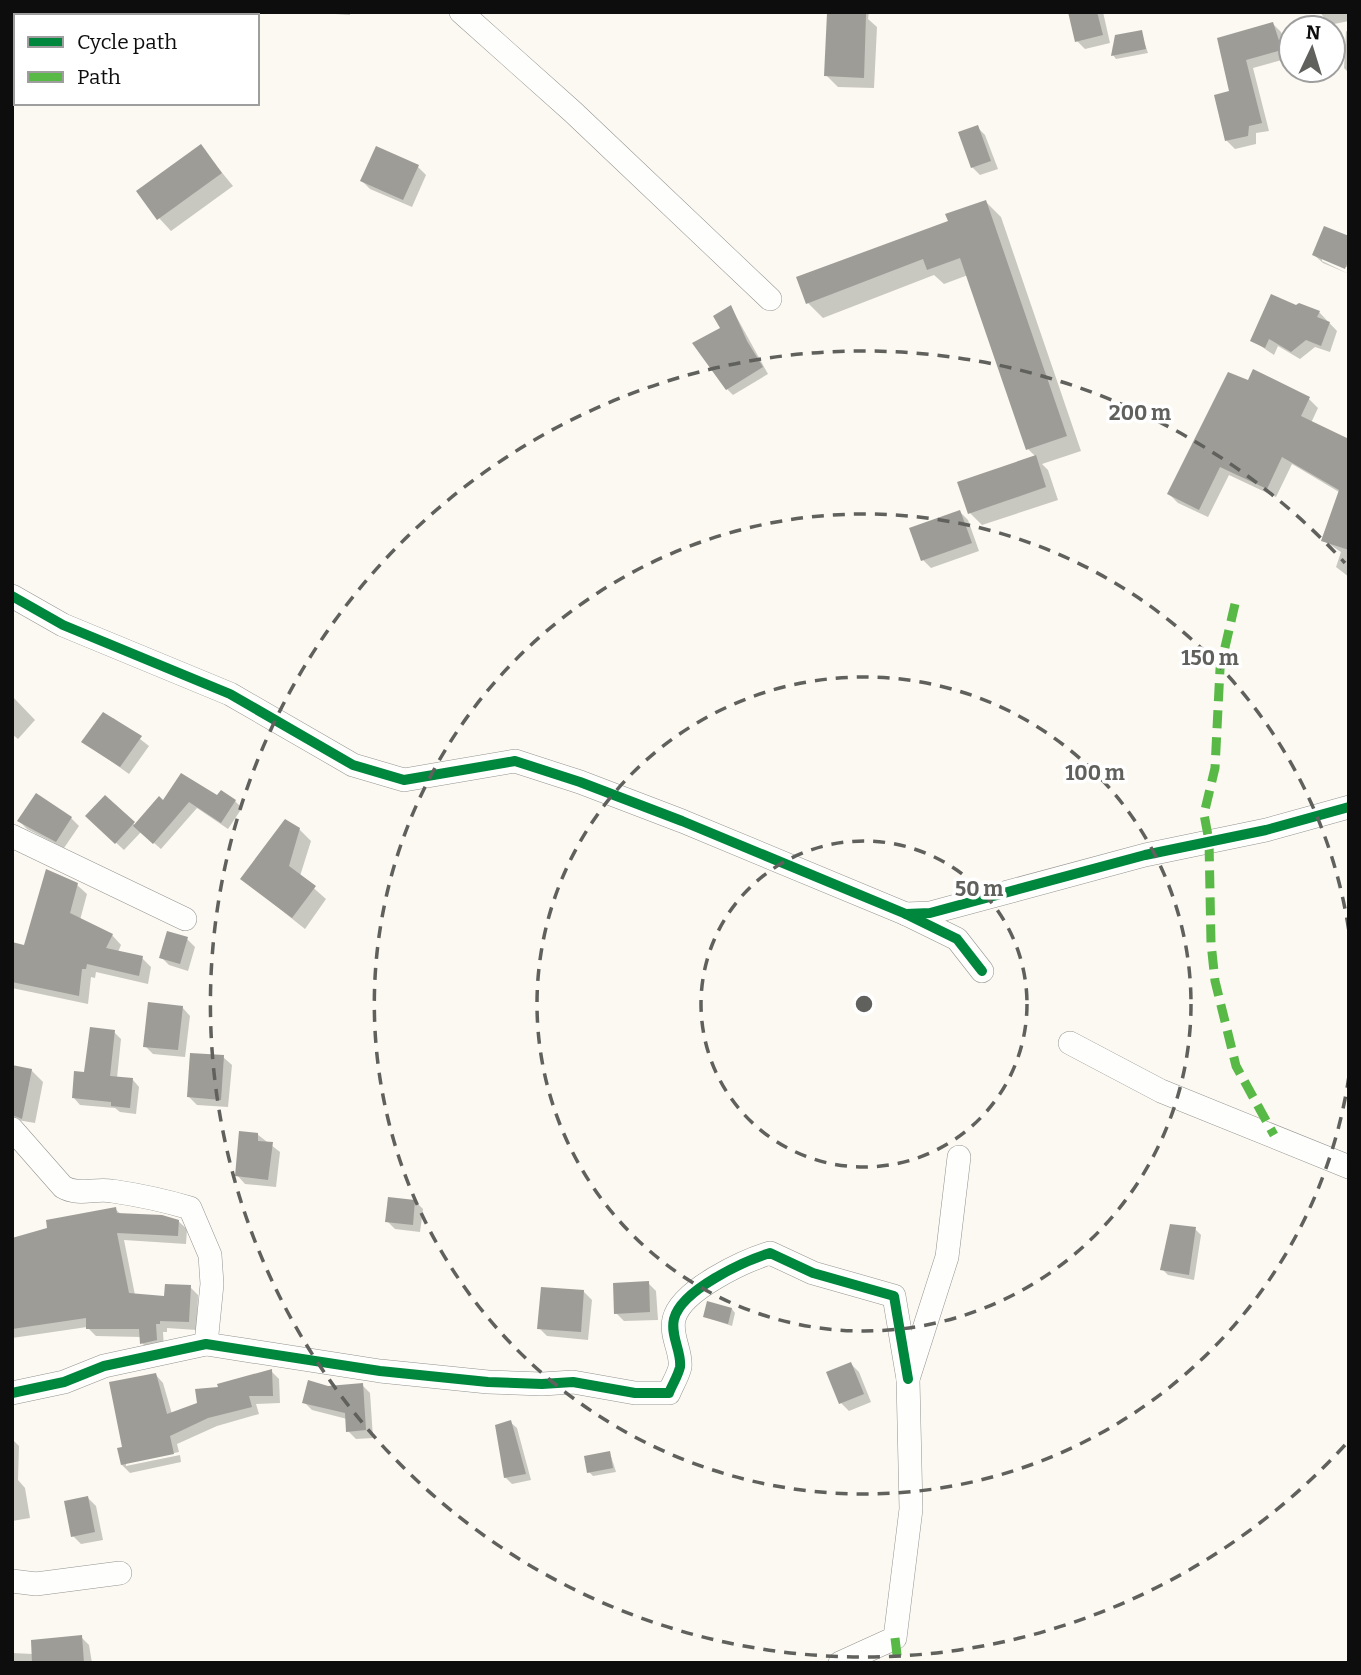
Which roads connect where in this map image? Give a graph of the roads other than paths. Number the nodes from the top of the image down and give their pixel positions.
1 (461, 12) edge
2 (770, 299) dead end
3 (12, 596) edge
4 (1349, 807) edge
5 (12, 836) edge
6 (906, 915) junction
7 (185, 919) dead end
8 (982, 971) dead end
9 (1070, 1043) dead end
10 (12, 1129) edge
11 (959, 1157) dead end
12 (1349, 1167) edge
13 (206, 1344) junction
14 (908, 1378) junction
15 (12, 1393) edge
16 (120, 1573) dead end
17 (12, 1581) edge
18 (840, 1663) edge

1 - 2 street
3 - 6 street
4 - 6 street
5 - 7 street
6 - 8 street
9 - 12 street
10 - 13 street
11 - 14 street
13 - 14 street
13 - 15 street
14 - 18 street
16 - 17 street

